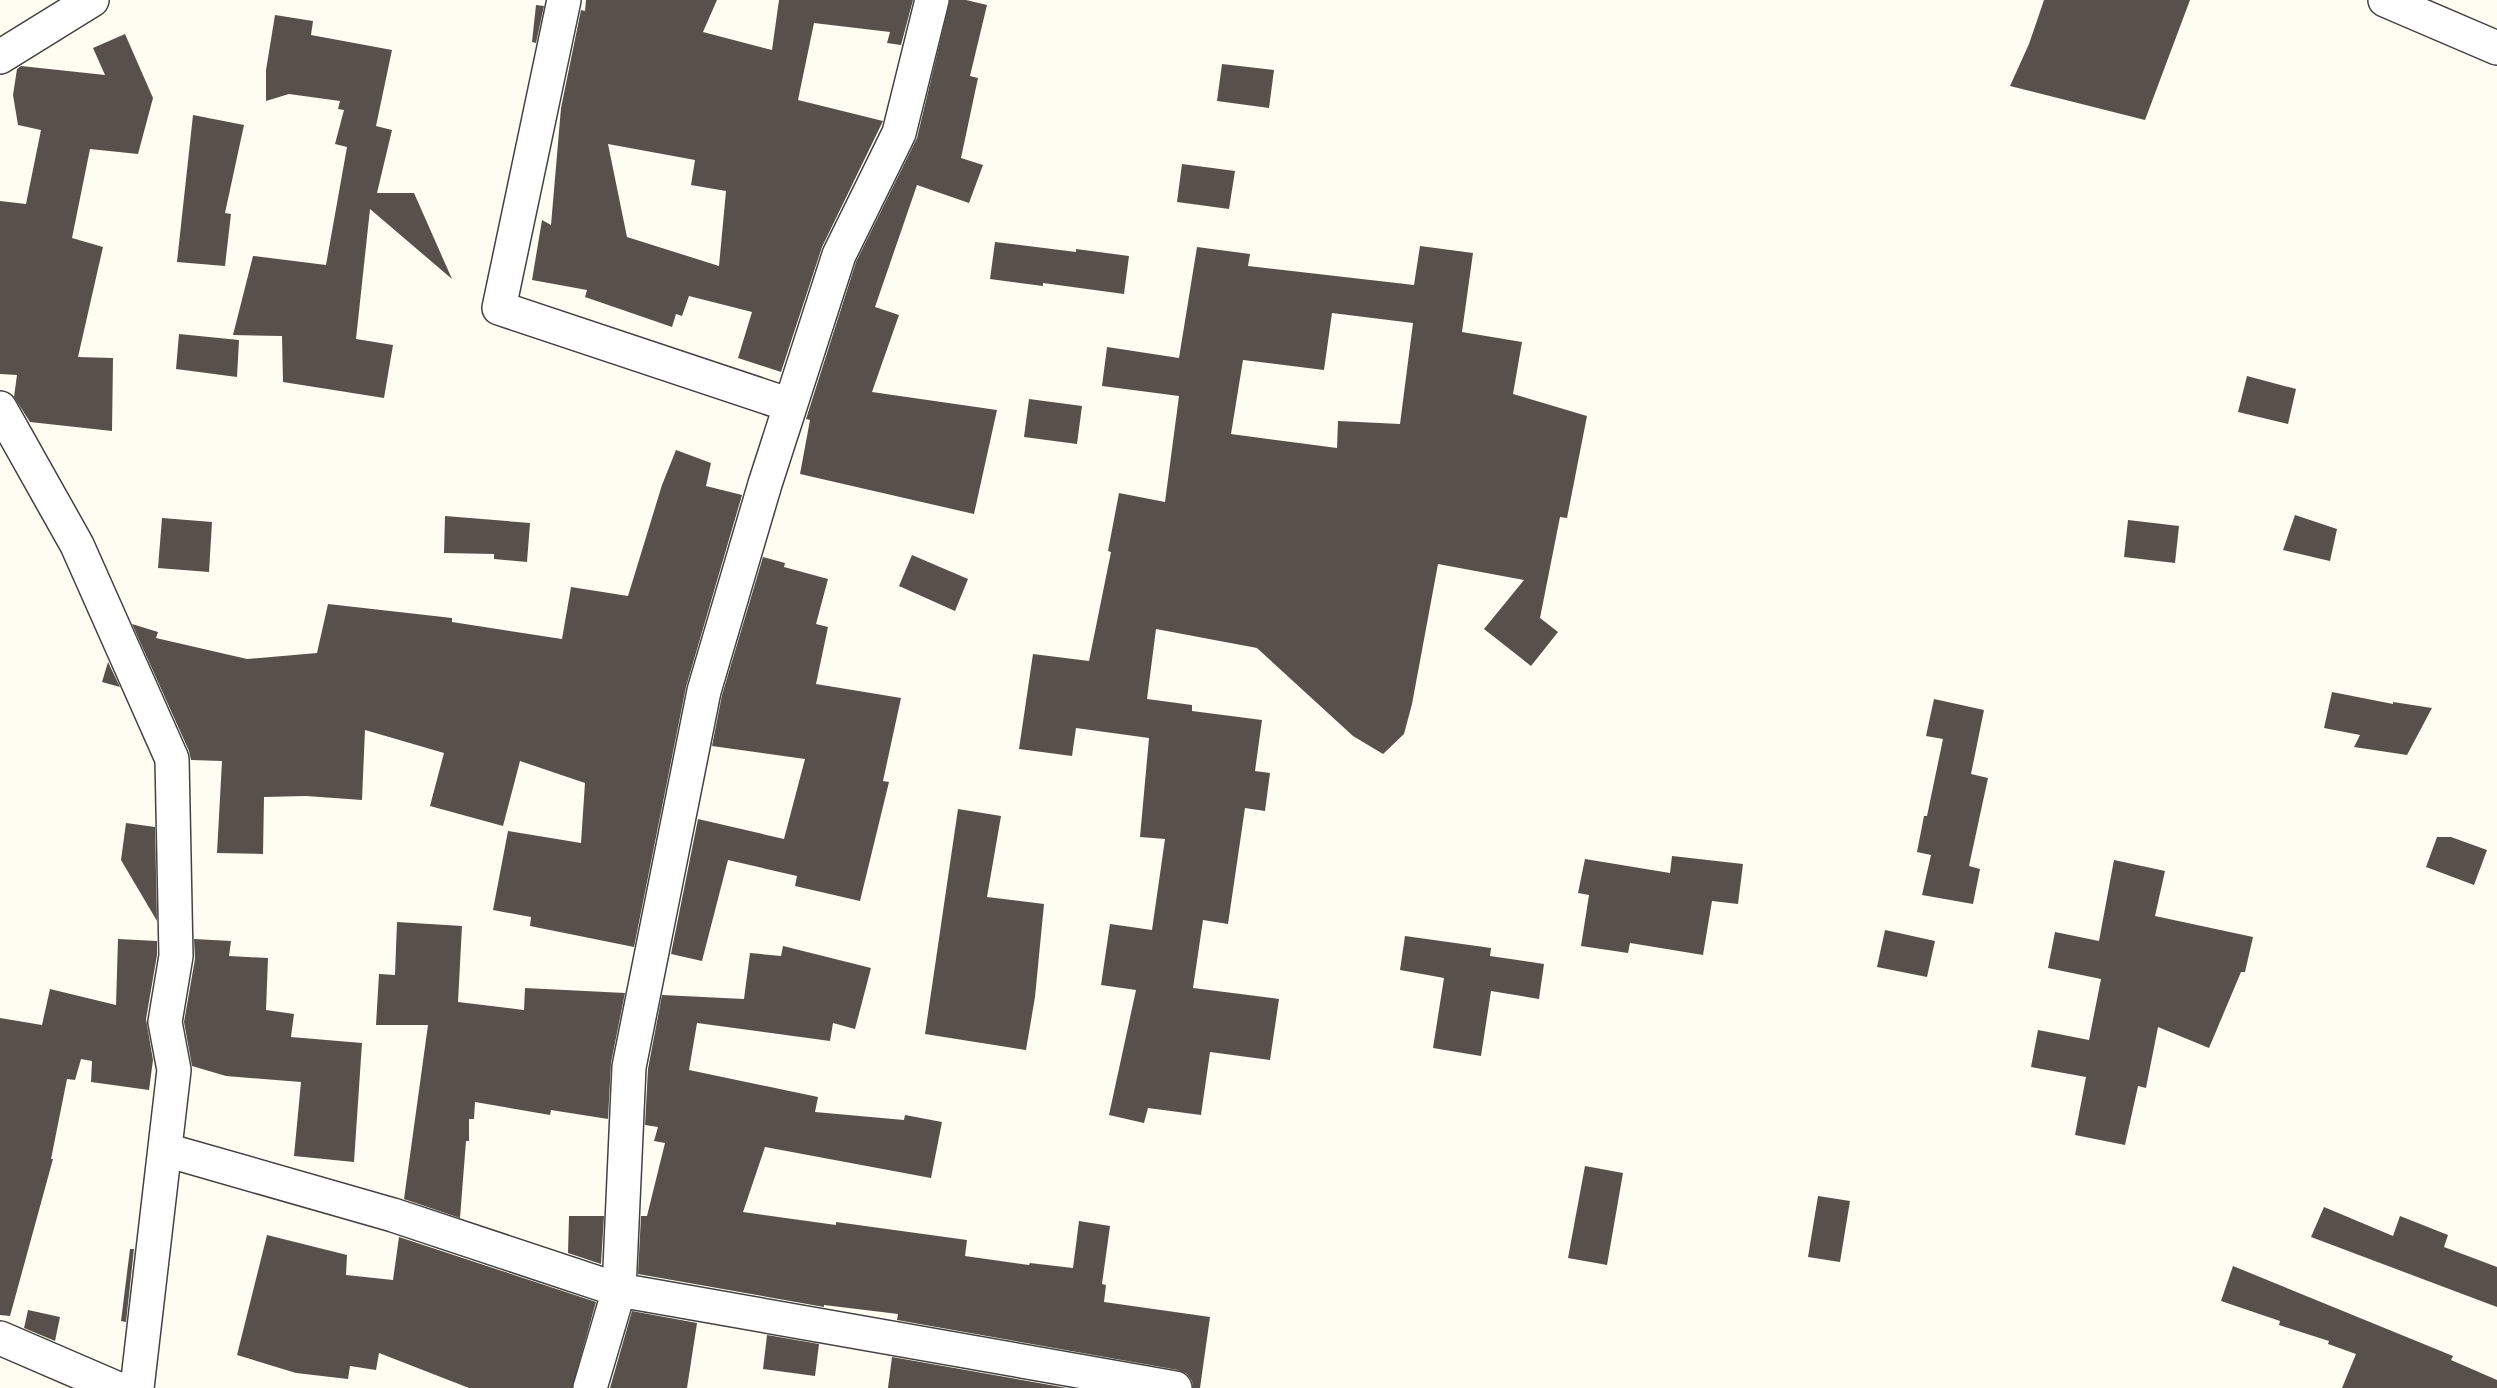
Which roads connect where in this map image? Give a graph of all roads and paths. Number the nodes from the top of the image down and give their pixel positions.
1 (92, 0) edge
2 (564, 0) edge
3 (932, 0) edge
4 (2385, 0) edge
5 (2497, 48) edge
6 (0, 57) edge
7 (790, 405) junction
8 (0, 408) edge
9 (166, 1150) junction
10 (619, 1290) junction
11 (0, 1338) edge
12 (116, 1388) edge
13 (136, 1388) edge
14 (591, 1388) edge
15 (1175, 1388) edge

1 - 6 street
2 - 7 street
3 - 7 street
4 - 5 street
7 - 10 street
8 - 9 street
9 - 10 street
9 - 13 street
10 - 14 street
10 - 15 street
11 - 12 street

